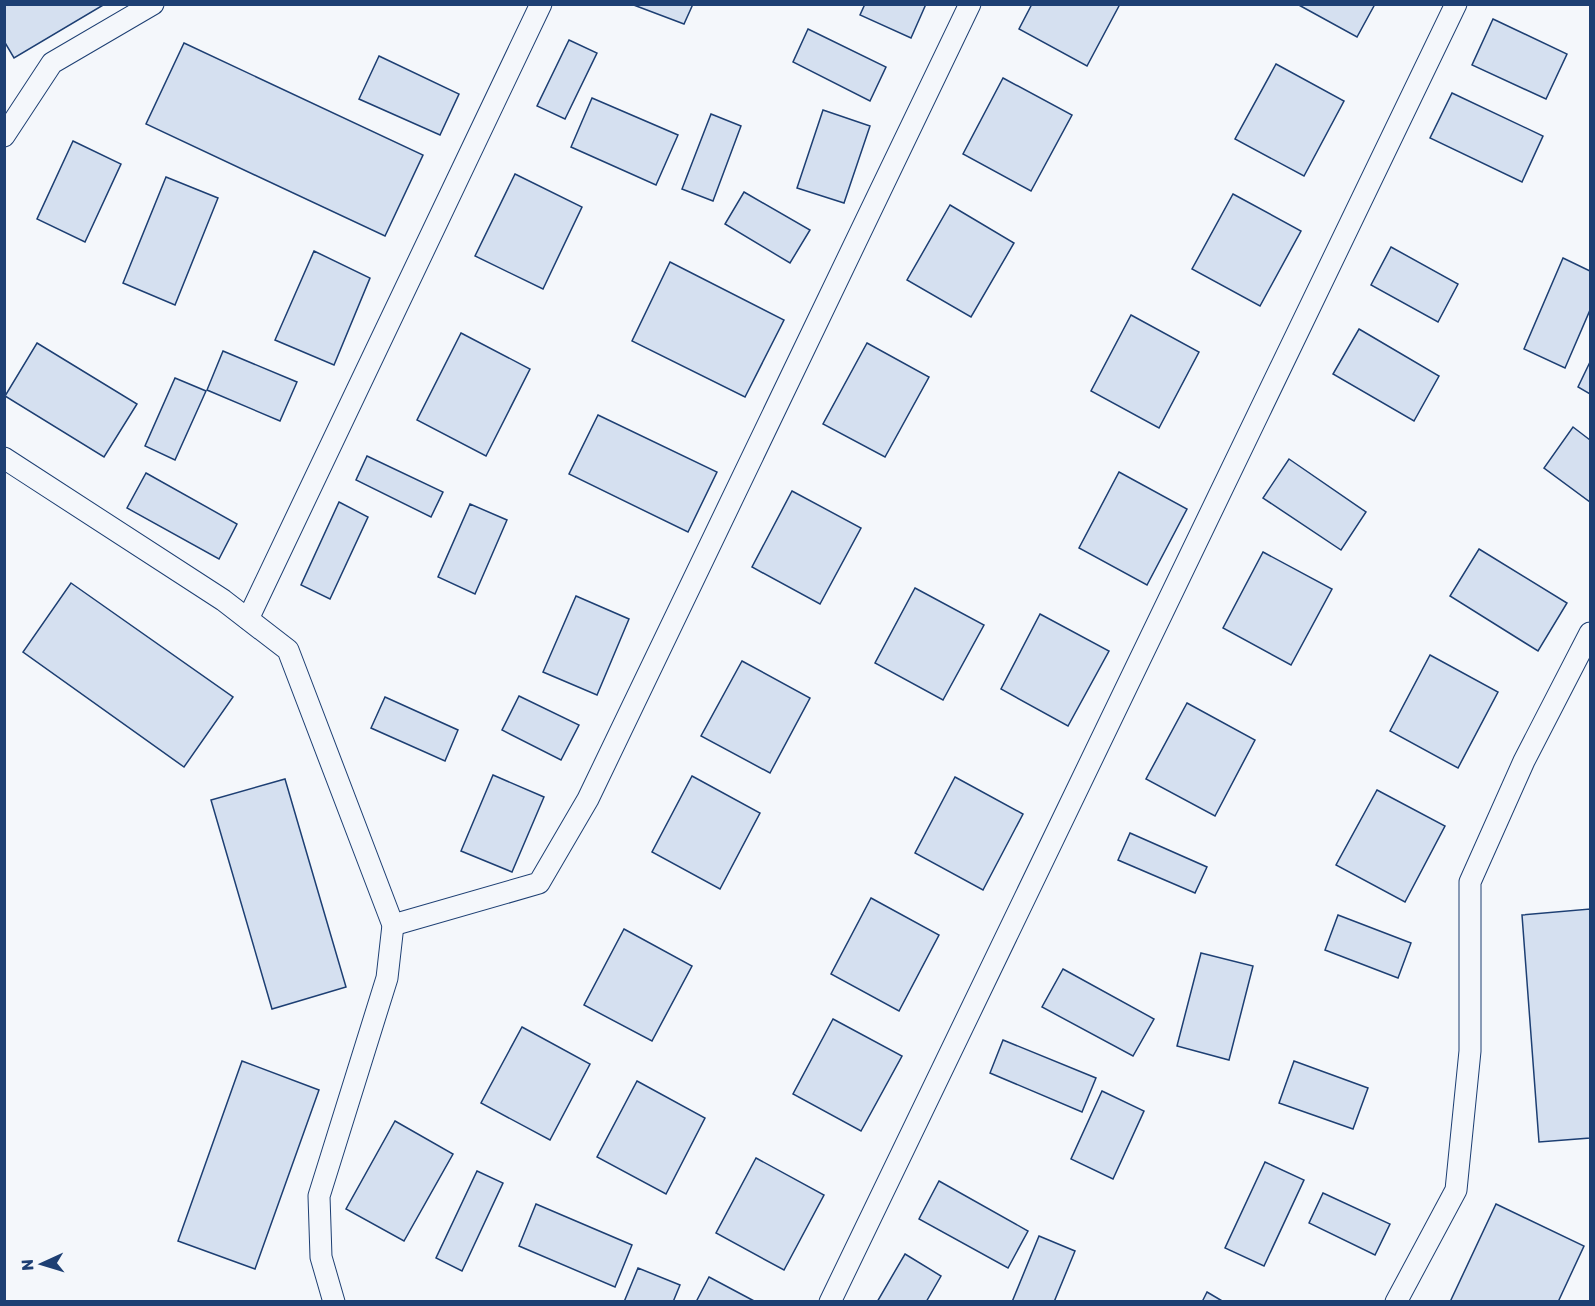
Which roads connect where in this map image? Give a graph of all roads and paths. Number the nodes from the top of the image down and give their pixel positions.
1 (153, 4) edge
2 (541, 4) edge
3 (970, 4) edge
4 (1456, 4) edge
5 (4, 135) edge
6 (4, 458) edge
7 (248, 620) junction
8 (1590, 633) edge
9 (393, 925) junction
10 (334, 1302) edge
11 (830, 1302) edge
12 (1396, 1302) edge

1 - 5 lane
2 - 7 lane
3 - 9 lane
4 - 11 lane
6 - 7 lane
7 - 9 lane
8 - 12 lane
9 - 10 lane

